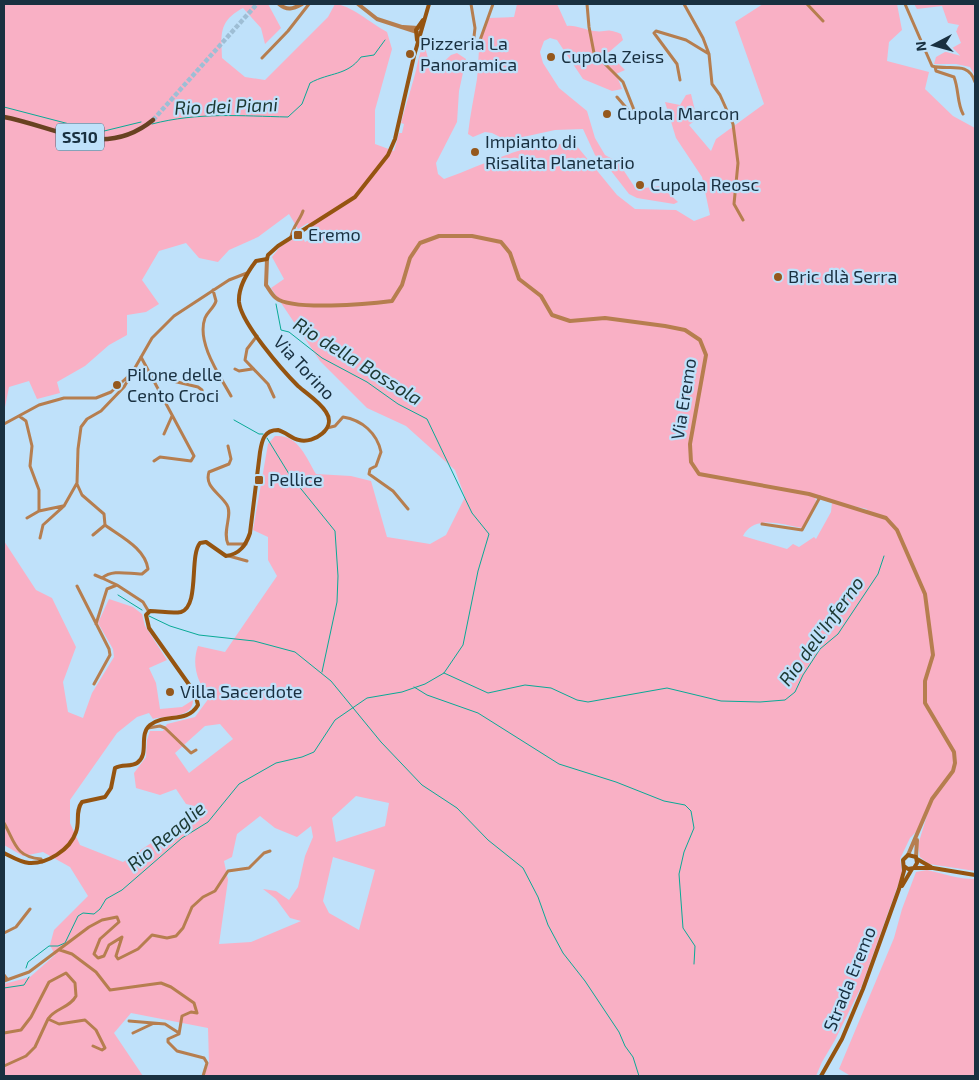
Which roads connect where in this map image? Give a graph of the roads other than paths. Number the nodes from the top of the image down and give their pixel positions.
1 (278, 4) edge
2 (302, 4) edge
3 (308, 4) edge
4 (430, 4) edge
5 (471, 4) edge
6 (493, 4) edge
7 (587, 4) edge
8 (684, 4) edge
9 (806, 4) edge
10 (906, 4) edge
11 (359, 5) edge
12 (823, 21) dead end
13 (419, 31) junction
14 (709, 54) junction
15 (262, 58) dead end
16 (935, 67) junction
17 (680, 80) dead end
18 (975, 82) edge
19 (618, 97) dead end
20 (963, 114) dead end
21 (4, 117) edge
22 (152, 120) tunnel mouth
23 (303, 210) dead end
24 (743, 220) dead end
25 (291, 238) junction
26 (266, 257) junction
27 (247, 273) junction
28 (213, 290) junction
29 (257, 336) junction
30 (141, 356) junction
31 (235, 369) dead end
32 (252, 369) junction
33 (133, 371) junction
34 (152, 376) junction
35 (203, 396) dead end
36 (231, 396) dead end
37 (274, 397) dead end
38 (172, 415) junction
39 (18, 416) junction
40 (4, 424) edge
41 (327, 428) junction
42 (164, 434) dead end
43 (228, 446) dead end
44 (154, 461) dead end
45 (77, 483) junction
46 (820, 497) junction
47 (64, 506) junction
48 (408, 509) dead end
49 (39, 511) junction
50 (27, 518) dead end
51 (762, 524) dead end
52 (105, 525) junction
53 (93, 535) dead end
54 (40, 538) dead end
55 (246, 544) junction
56 (229, 556) junction
57 (247, 561) dead end
58 (95, 575) dead end
59 (102, 578) junction
60 (117, 585) junction
61 (77, 586) dead end
62 (149, 612) junction
63 (96, 624) junction
64 (94, 684) dead end
65 (147, 728) junction
66 (196, 750) dead end
67 (4, 823) edge
68 (919, 833) junction
69 (270, 851) dead end
70 (4, 853) edge
71 (908, 855) junction
72 (916, 858) junction
73 (42, 862) junction
74 (904, 866) junction
75 (913, 868) junction
76 (933, 868) junction
77 (975, 876) edge
78 (899, 889) junction
79 (30, 909) dead end
80 (4, 933) edge
81 (59, 950) junction
82 (4, 975) edge
83 (5, 980) edge
84 (48, 1019) junction
85 (130, 1022) dead end
86 (153, 1024) junction
87 (4, 1033) edge
88 (132, 1033) dead end
89 (179, 1034) junction
90 (93, 1046) dead end
91 (4, 1066) edge
92 (203, 1076) edge
93 (821, 1076) edge

1 - 2 street
3 - 15 street
4 - 13 main road
5 - 6 street
7 - 19 street
8 - 14 street
9 - 12 street
10 - 16 street
11 - 13 street
13 - 25 main road
14 - 17 street
14 - 24 street
16 - 18 street
16 - 20 street
21 - 22 main road, SS10
23 - 25 street
25 - 26 main road
26 - 27 main road
26 - 46 street, Via Eremo
27 - 28 street
27 - 29 main road, Via Torino
28 - 30 street
28 - 36 street
29 - 32 street
29 - 41 main road, Via Torino
30 - 33 street
30 - 34 street
31 - 32 street
32 - 37 street
33 - 39 street
33 - 45 street
34 - 35 street
34 - 38 street
38 - 42 street
38 - 44 street
39 - 40 street
39 - 49 street
41 - 48 street
41 - 55 main road, Via Torino
43 - 55 street
45 - 47 street
45 - 52 street
46 - 51 street
46 - 68 street, Via Eremo
47 - 49 street
47 - 54 street
49 - 50 street
52 - 53 street
52 - 59 street
55 - 56 main road
56 - 57 street
56 - 62 main road
58 - 59 street
59 - 60 street
60 - 62 street
60 - 63 street
61 - 63 street
62 - 65 main road
63 - 64 street
65 - 66 street
65 - 73 main road
67 - 73 street
68 - 71 street, Via Eremo
68 - 72 street, Via Eremo
69 - 81 street
70 - 73 main road
71 - 72 main road
71 - 74 main road, Strada Eremo
72 - 75 main road, Strada Eremo
72 - 76 main road
74 - 75 main road
74 - 78 main road, Strada Eremo
75 - 76 main road
75 - 78 main road, Strada Eremo
76 - 77 main road
78 - 93 main road, Strada Eremo
79 - 80 street
81 - 83 street
81 - 89 street
82 - 83 street
84 - 87 street
84 - 90 street
84 - 91 street
85 - 86 street
86 - 88 street
86 - 89 street
89 - 92 street

